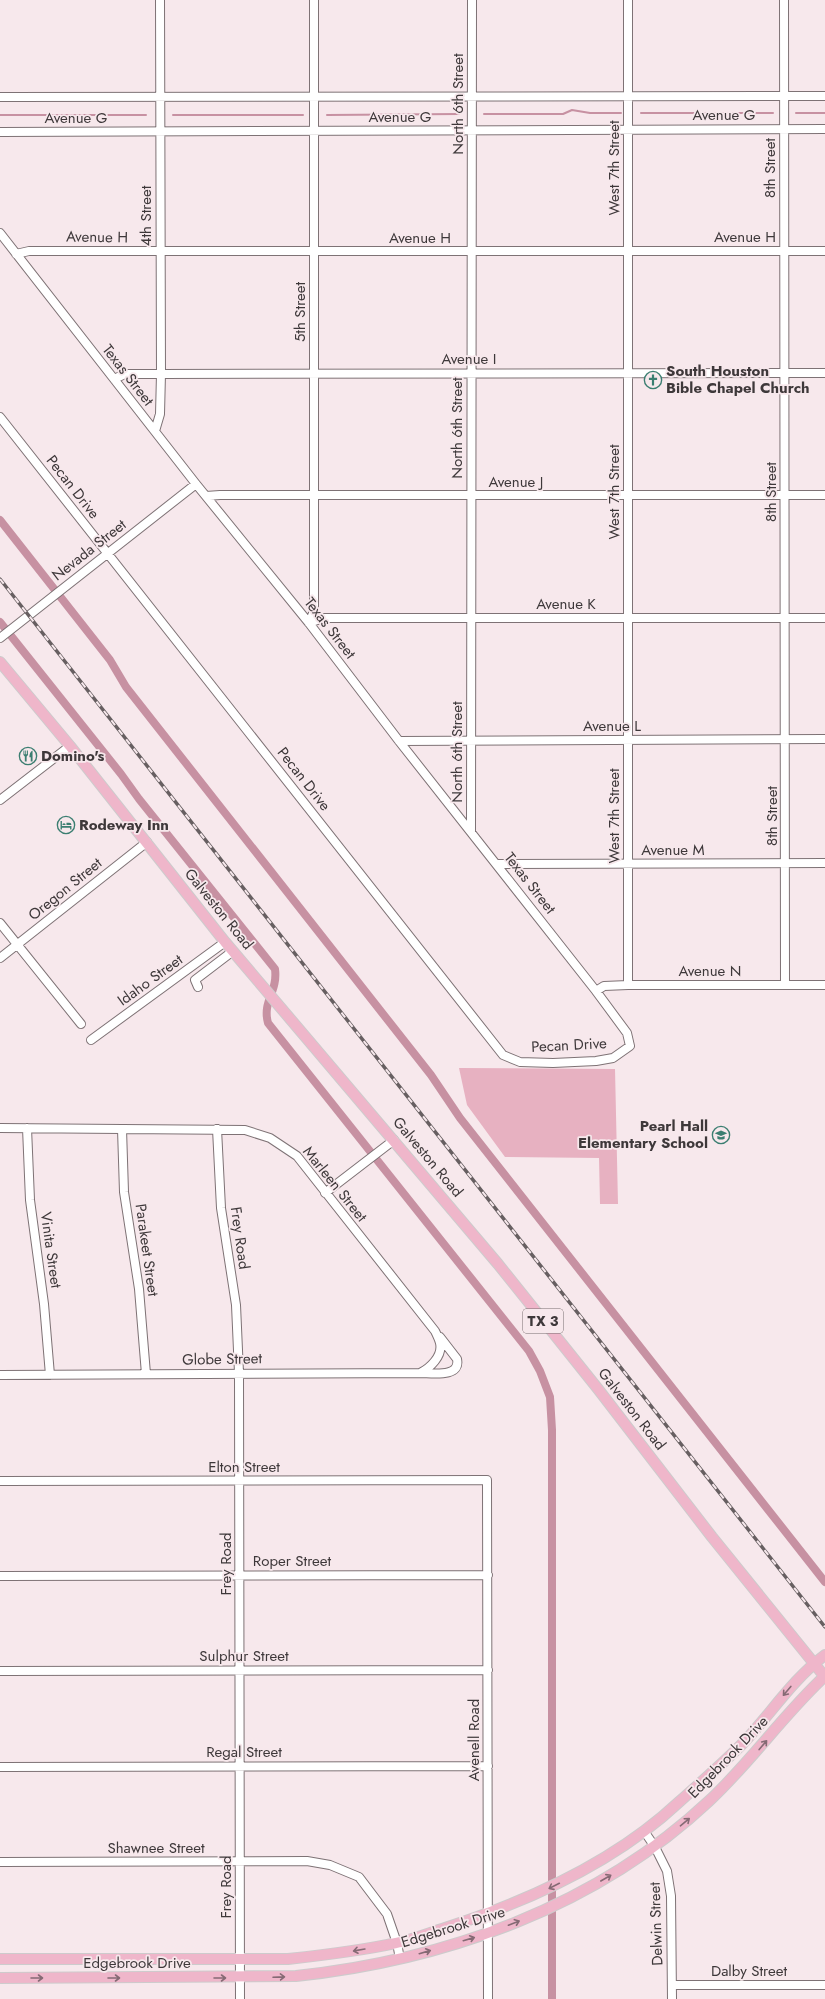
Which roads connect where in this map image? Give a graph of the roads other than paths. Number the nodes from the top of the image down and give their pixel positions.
1 (160, 0) edge
2 (314, 0) edge
3 (472, 0) edge
4 (628, 0) edge
5 (784, 0) edge
6 (160, 96) junction
7 (314, 96) junction
8 (472, 96) junction
9 (628, 96) junction
10 (784, 96) junction
11 (825, 96) edge
12 (0, 97) edge
13 (784, 129) junction
14 (825, 129) edge
15 (628, 130) junction
16 (314, 131) junction
17 (472, 131) junction
18 (0, 132) edge
19 (160, 132) junction
20 (0, 233) edge
21 (628, 250) junction
22 (785, 251) junction
23 (825, 251) edge
24 (160, 252) junction
25 (314, 252) junction
26 (472, 252) junction
27 (16, 254) junction
28 (314, 373) junction
29 (628, 373) junction
30 (785, 373) junction
31 (825, 373) edge
32 (160, 374) junction
33 (472, 374) junction
34 (114, 379) junction
35 (0, 417) edge
36 (155, 431) junction
37 (196, 484) junction
38 (785, 495) junction
39 (825, 495) edge
40 (206, 496) junction
41 (314, 496) junction
42 (472, 496) junction
43 (628, 496) junction
44 (108, 553) junction
45 (471, 618) junction
46 (628, 618) junction
47 (786, 618) junction
48 (825, 618) edge
49 (309, 623) junction
50 (0, 638) edge
51 (0, 662) edge
52 (786, 739) junction
53 (399, 740) junction
54 (471, 740) junction
55 (628, 740) junction
56 (825, 740) edge
57 (70, 746) junction
58 (0, 800) edge
59 (471, 832) junction
60 (147, 842) junction
61 (497, 864) junction
62 (628, 864) junction
63 (786, 864) junction
64 (825, 864) edge
65 (0, 923) edge
66 (225, 942) junction
67 (17, 945) junction
68 (233, 951) junction
69 (0, 958) edge
70 (628, 985) junction
71 (785, 985) junction
72 (825, 985) edge
73 (198, 987) dead end
74 (596, 991) junction
75 (81, 1024) dead end
76 (91, 1040) dead end
77 (630, 1046) joint
78 (0, 1128) edge
79 (27, 1128) junction
80 (122, 1129) junction
81 (217, 1129) junction
82 (394, 1140) junction
83 (325, 1193) junction
84 (435, 1331) junction
85 (239, 1373) junction
86 (420, 1373) junction
87 (146, 1374) junction
88 (0, 1375) edge
89 (50, 1375) junction
90 (487, 1480) joint
91 (0, 1481) edge
92 (240, 1481) junction
93 (488, 1575) junction
94 (0, 1576) edge
95 (240, 1576) junction
96 (825, 1655) edge
97 (814, 1663) junction
98 (241, 1670) junction
99 (488, 1670) junction
100 (0, 1671) edge
101 (825, 1676) edge
102 (726, 1759) junction
103 (240, 1766) junction
104 (488, 1766) junction
105 (0, 1767) edge
106 (737, 1772) junction
107 (644, 1831) junction
108 (655, 1847) junction
109 (0, 1862) edge
110 (240, 1862) junction
111 (488, 1914) junction
112 (487, 1933) junction
113 (397, 1943) junction
114 (0, 1959) edge
115 (74, 1959) junction
116 (240, 1959) junction
117 (400, 1959) junction
118 (0, 1978) edge
119 (75, 1978) junction
120 (240, 1978) junction
121 (825, 1984) edge
122 (672, 1985) junction
123 (240, 1999) edge
124 (488, 1999) edge
125 (672, 1999) edge

1 - 6 street, 4th Street
2 - 7 street, 5th Street
3 - 8 street, North 6th Street
4 - 9 street, West 7th Street
5 - 10 street, 8th Street
6 - 7 street, Avenue G
6 - 12 street, Avenue G
6 - 19 street, 4th Street
7 - 8 street, Avenue G
7 - 16 street, 5th Street
8 - 9 street, Avenue G
8 - 17 street, North 6th Street
9 - 10 street, Avenue G
9 - 15 street, West 7th Street
10 - 11 street, Avenue G
10 - 13 street, 8th Street
13 - 14 street, Avenue G
13 - 15 street, Avenue G
13 - 22 street, 8th Street
15 - 17 street, Avenue G
15 - 21 street, West 7th Street
16 - 17 street, Avenue G
16 - 19 street, Avenue G
16 - 25 street, 5th Street
17 - 26 street, North 6th Street
18 - 19 street, Avenue G
19 - 24 street, 4th Street
20 - 27 street, Texas Street
21 - 22 street, Avenue H
21 - 26 street, Avenue H
21 - 29 street, West 7th Street
22 - 23 street, Avenue H
22 - 30 street, 8th Street
24 - 25 street, Avenue H
24 - 27 street, Avenue H
24 - 32 street, 4th Street
25 - 26 street, Avenue H
25 - 28 street, 5th Street
26 - 33 street, North 6th Street
27 - 34 street, Texas Street
28 - 32 street, Avenue I
28 - 33 street, Avenue I
28 - 41 street, 5th Street
29 - 30 street, Avenue I
29 - 33 street, Avenue I
29 - 43 street, West 7th Street
30 - 31 street, Avenue I
30 - 38 street, 8th Street
32 - 34 street, Avenue I
32 - 36 street, 4th Street
33 - 42 street, North 6th Street
34 - 36 street, Texas Street
35 - 44 street, Pecan Drive
36 - 37 street, Texas Street
37 - 40 street, Texas Street
37 - 44 street, Nevada Street
38 - 39 street, Avenue J
38 - 43 street, Avenue J
38 - 47 street, 8th Street
40 - 41 street, Avenue J
40 - 49 street, Texas Street
41 - 42 street, Avenue J
41 - 49 street, 5th Street
42 - 43 street, Avenue J
42 - 45 street, North 6th Street
43 - 46 street, West 7th Street
44 - 50 street, Nevada Street
44 - 77 street, Pecan Drive
45 - 46 street, Avenue K
45 - 49 street, Avenue K
45 - 54 street, North 6th Street
46 - 47 street, Avenue K
46 - 55 street, West 7th Street
47 - 48 street, Avenue K
47 - 52 street, 8th Street
49 - 53 street, Texas Street
51 - 57 main road, Galveston Road / TX 3
52 - 55 street, Avenue L
52 - 56 street, Avenue L
52 - 63 street, 8th Street
53 - 54 street, Avenue L
53 - 59 street, Texas Street
54 - 55 street, Avenue L
54 - 59 street, North 6th Street
55 - 62 street, West 7th Street
57 - 58 street
57 - 60 main road, Galveston Road / TX 3
59 - 61 street, Texas Street
60 - 66 main road, Galveston Road / TX 3
60 - 67 street, Oregon Street
61 - 62 street, Avenue M
61 - 74 street, Texas Street
62 - 63 street, Avenue M
62 - 70 street, West 7th Street
63 - 64 street, Avenue M
63 - 71 street, 8th Street
65 - 67 street
66 - 68 main road, Galveston Road / TX 3
66 - 76 street, Idaho Street
67 - 69 street, Oregon Street
67 - 75 street
68 - 73 street
68 - 82 main road, Galveston Road / TX 3
70 - 71 street, Avenue N
70 - 74 street, Avenue N
71 - 72 street, Avenue N
74 - 77 street, Texas Street
78 - 79 street, Marleen Street
79 - 80 street, Marleen Street
79 - 89 street, Vinita Street
80 - 81 street, Marleen Street
80 - 87 street, Parakeet Street
81 - 83 street, Marleen Street
81 - 85 street, Frey Road
82 - 83 street
82 - 97 main road, Galveston Road / TX 3
83 - 84 street, Marleen Street
84 - 86 street, Marleen Street
84 - 86 street, Globe Street
85 - 86 street, Globe Street
85 - 87 street, Globe Street
85 - 92 street, Frey Road
87 - 89 street, Globe Street
88 - 89 street, Globe Street
90 - 92 street, Elton Street
90 - 93 street, Avenell Road
91 - 92 street, Elton Street
92 - 95 street, Frey Road
93 - 95 street, Roper Street
93 - 99 street, Avenell Road
94 - 95 street, Roper Street
95 - 98 street, Frey Road
96 - 97 main road, Edgebrook Drive
97 - 101 main road, Galveston Road / TX 3
97 -> 102 main road, Edgebrook Drive
98 - 99 street, Sulphur Street
98 - 100 street, Sulphur Street
98 - 103 street, Frey Road
99 - 104 street, Avenell Road
106 -> 101 main road, Edgebrook Drive
102 - 106 main road
102 - 107 main road, Edgebrook Drive
103 - 104 street, Regal Street
103 - 105 street, Regal Street
103 - 110 street, Frey Road
104 - 111 street, Avenell Road
108 -> 106 main road, Edgebrook Drive
107 - 108 street, Delwin Street
107 -> 111 main road, Edgebrook Drive
112 -> 108 main road, Edgebrook Drive
108 - 122 street, Delwin Street
109 - 110 street, Shawnee Street
110 - 113 street, Shawnee Street
110 - 116 street, Frey Road
111 - 112 street, Avenell Road
111 - 113 main road, Edgebrook Drive
117 -> 112 main road, Edgebrook Drive
112 - 124 street, Avenell Road
113 -> 116 main road, Edgebrook Drive
113 - 117 street, Shawnee Street
114 - 115 main road, Edgebrook Drive
115 - 116 main road, Edgebrook Drive
115 - 119 main road
116 - 120 street, Frey Road
120 -> 117 main road, Edgebrook Drive
118 -> 119 main road, Edgebrook Drive
119 -> 120 main road, Edgebrook Drive
120 - 123 street, Frey Road
121 - 122 street, Dalby Street
122 - 125 street, Delwin Street

